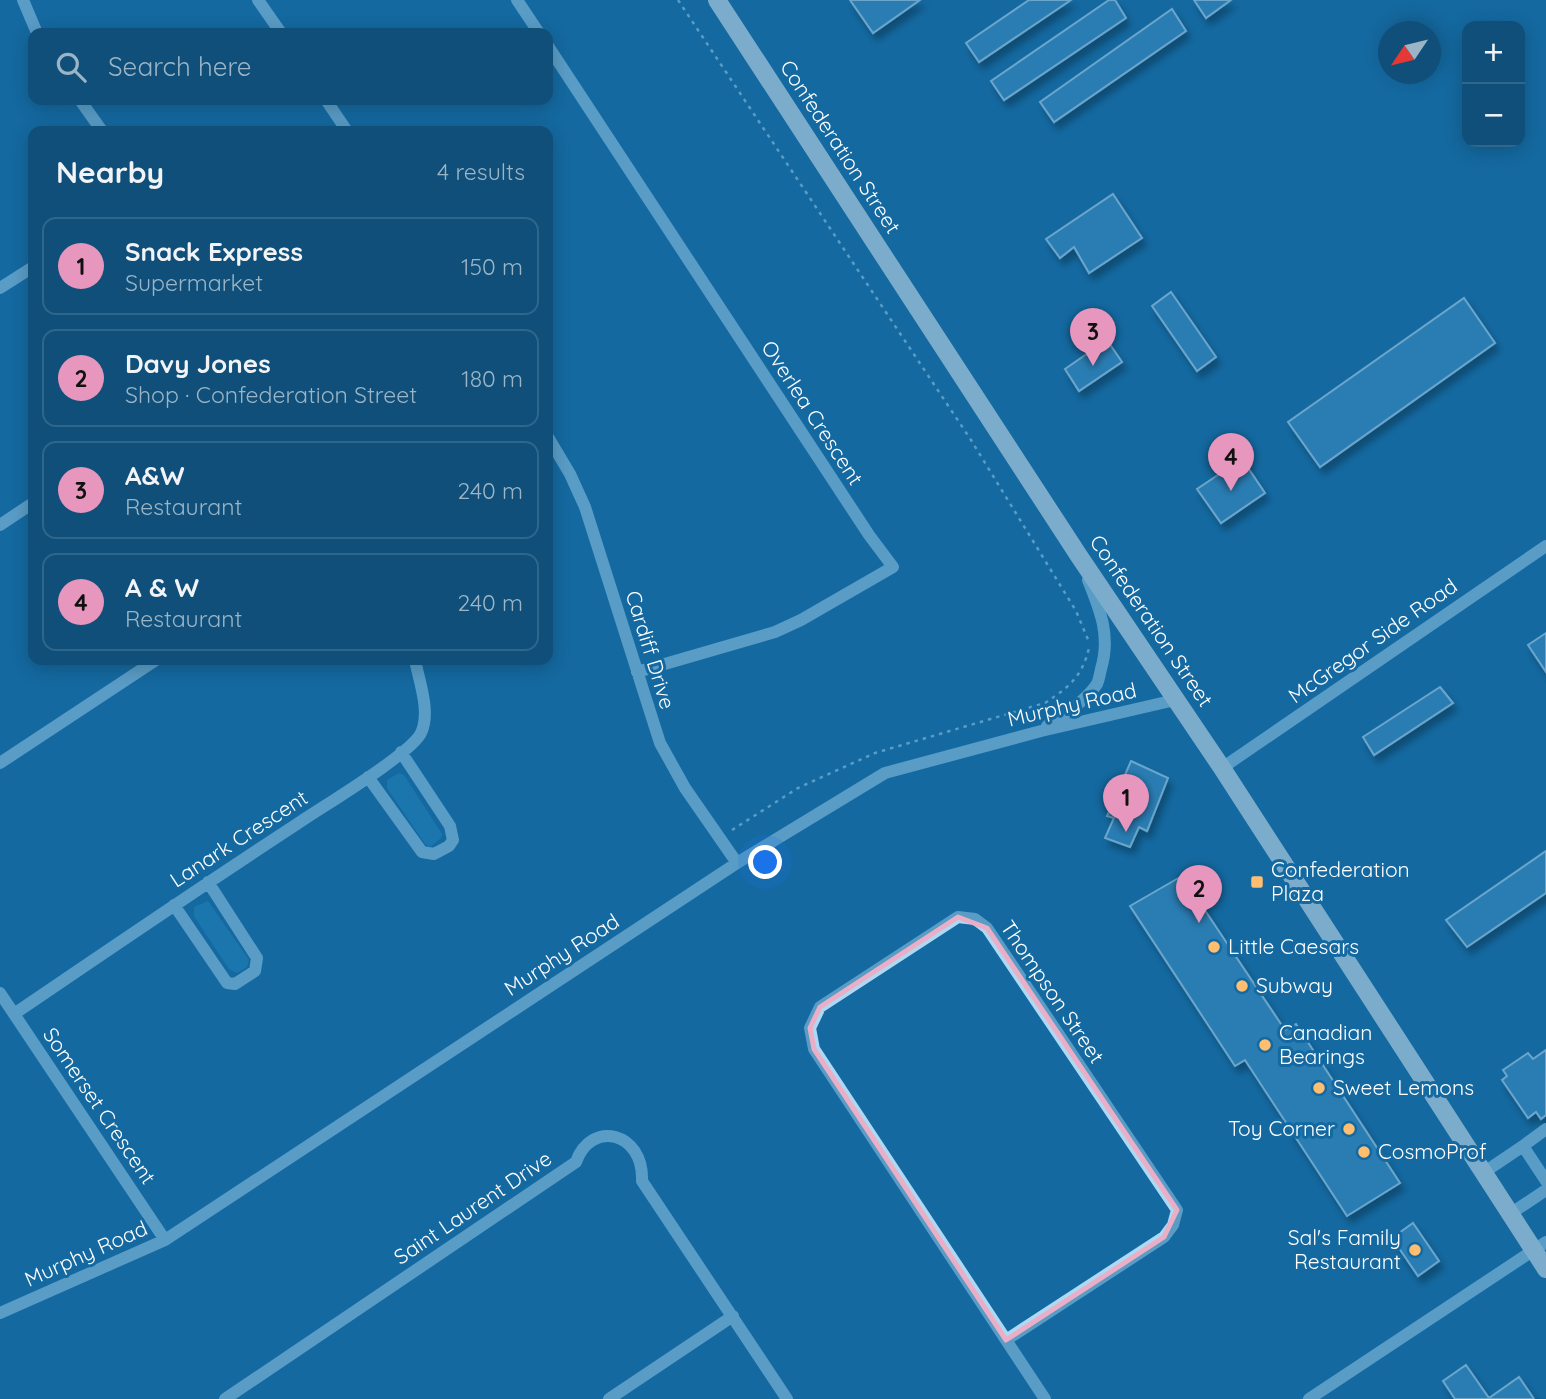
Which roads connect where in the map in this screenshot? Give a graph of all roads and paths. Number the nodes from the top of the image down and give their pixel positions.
1 (23, 0) edge
2 (258, 0) edge
3 (517, 0) edge
4 (678, 0) edge
5 (716, 0) edge
6 (35, 28) edge
7 (278, 28) edge
8 (536, 28) edge
9 (553, 55) edge
10 (84, 105) edge
11 (329, 105) edge
12 (98, 126) edge
13 (343, 126) edge
14 (28, 270) edge
15 (0, 288) edge
16 (553, 446) edge
17 (28, 506) edge
18 (0, 525) edge
19 (1546, 545) edge
20 (1079, 556) junction
21 (148, 665) edge
22 (416, 665) edge
23 (637, 672) junction
24 (1175, 701) junction
25 (1041, 731) junction
26 (401, 752) junction
27 (0, 763) edge
28 (1222, 768) junction
29 (368, 777) junction
30 (720, 838) junction
31 (737, 863) junction
32 (208, 882) junction
33 (173, 905) junction
34 (0, 993) edge
35 (14, 1014) junction
36 (1546, 1129) edge
37 (1523, 1146) junction
38 (1483, 1173) junction
39 (1546, 1181) edge
40 (1546, 1190) edge
41 (1510, 1214) junction
42 (165, 1240) junction
43 (1540, 1246) edge
44 (1546, 1269) edge
45 (0, 1313) edge
46 (733, 1316) junction
47 (1006, 1340) junction
48 (225, 1399) edge
49 (609, 1399) edge
50 (787, 1399) edge
51 (1045, 1399) edge
52 (1309, 1399) edge

1 - 6 street
2 - 7 street
3 - 8 street
4 - 30 path
5 - 20 main road, Confederation Street
9 - 23 street, Overlea Crescent
10 - 12 street
11 - 13 street
14 - 15 street
16 - 23 street, Cardiff Drive
17 - 18 street
19 - 28 street, McGregor Side Road
20 - 24 main road, Confederation Street
20 - 25 street
21 - 27 street
22 - 26 street, Lanark Crescent
23 - 30 street, Cardiff Drive
24 - 25 street, Murphy Road
24 - 28 main road, Confederation Street
25 - 31 street, Murphy Road
26 - 29 street, Lanark Crescent
26 - 29 street
28 - 38 main road, Confederation Street
29 - 32 street, Lanark Crescent
30 - 31 street, Cardiff Drive
31 - 42 street, Murphy Road
32 - 33 street, Lanark Crescent
32 - 33 street
33 - 35 street, Lanark Crescent
34 - 35 street, Somerset Crescent
35 - 42 street, Somerset Crescent
36 - 37 street
37 - 38 street
37 - 39 street
38 - 41 main road, Confederation Street
40 - 41 street
41 - 43 main road, Confederation Street
42 - 45 street, Murphy Road
43 - 44 main road, Confederation Street
43 - 52 street
46 - 48 street, Saint Laurent Drive
46 - 49 street
46 - 50 street, Saint Laurent Drive
47 - 47 street, Thompson Street
47 - 51 street, Thompson Street

